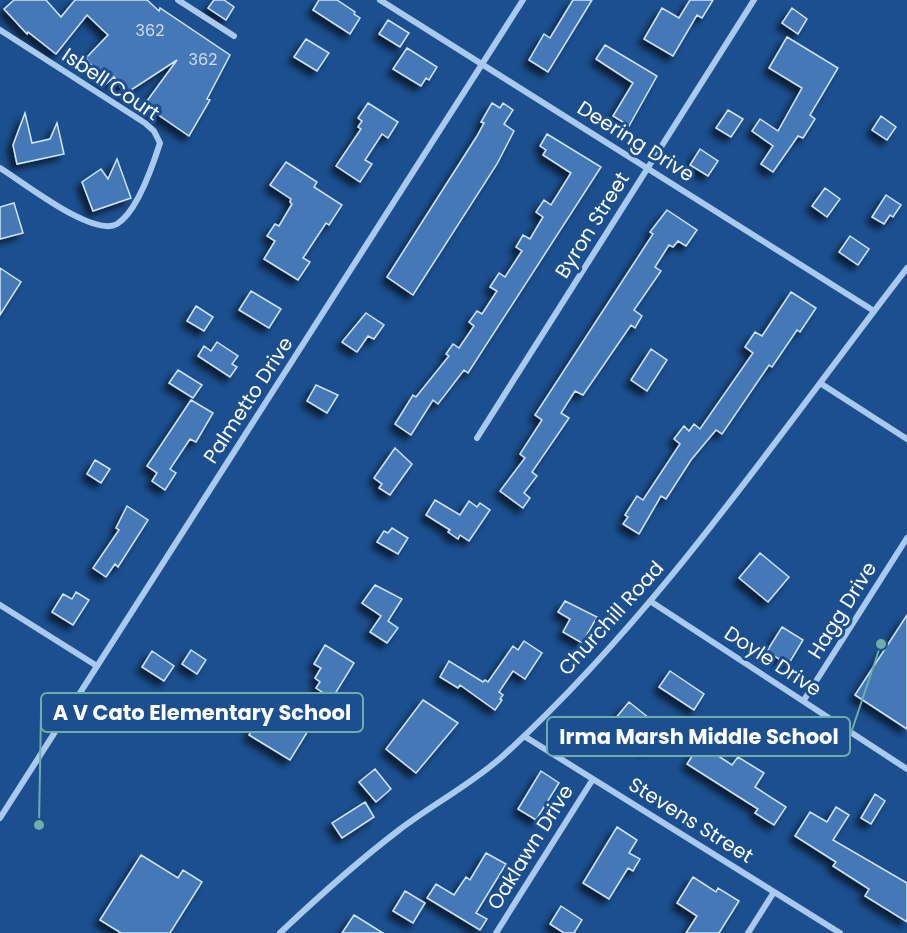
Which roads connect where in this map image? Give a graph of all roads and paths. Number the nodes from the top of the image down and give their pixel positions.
1 (178, 0) edge
2 (380, 0) edge
3 (524, 0) edge
4 (754, 0) edge
5 (0, 30) edge
6 (234, 36) dead end
7 (483, 64) junction
8 (0, 168) edge
9 (648, 168) junction
10 (907, 268) edge
11 (874, 310) junction
12 (820, 383) junction
13 (477, 438) dead end
14 (907, 439) edge
15 (907, 538) edge
16 (650, 601) junction
17 (0, 605) edge
18 (97, 666) junction
19 (804, 700) junction
20 (524, 736) junction
21 (907, 769) edge
22 (593, 779) junction
23 (0, 818) edge
24 (774, 892) junction
25 (280, 933) edge
26 (496, 933) edge
27 (748, 933) edge
28 (840, 933) edge

1 - 6 street
2 - 7 street, Deering Drive
3 - 7 street, Palmetto Drive
4 - 9 street, Byron Street
5 - 8 street, Isbell Court
7 - 9 street, Deering Drive
7 - 18 street, Palmetto Drive
9 - 11 street, Deering Drive
9 - 13 street, Byron Street
10 - 11 street, Churchill Road
11 - 12 street, Churchill Road
12 - 14 street
12 - 16 street, Churchill Road
15 - 19 street, Hagg Drive
16 - 19 street, Doyle Drive
16 - 20 street, Churchill Road
17 - 18 street
18 - 23 street, Palmetto Drive
19 - 21 street, Doyle Drive
20 - 22 street, Stevens Street
20 - 25 street, Churchill Road
22 - 24 street, Stevens Street
22 - 26 street, Oaklawn Drive
24 - 27 street
24 - 28 street, Stevens Street

